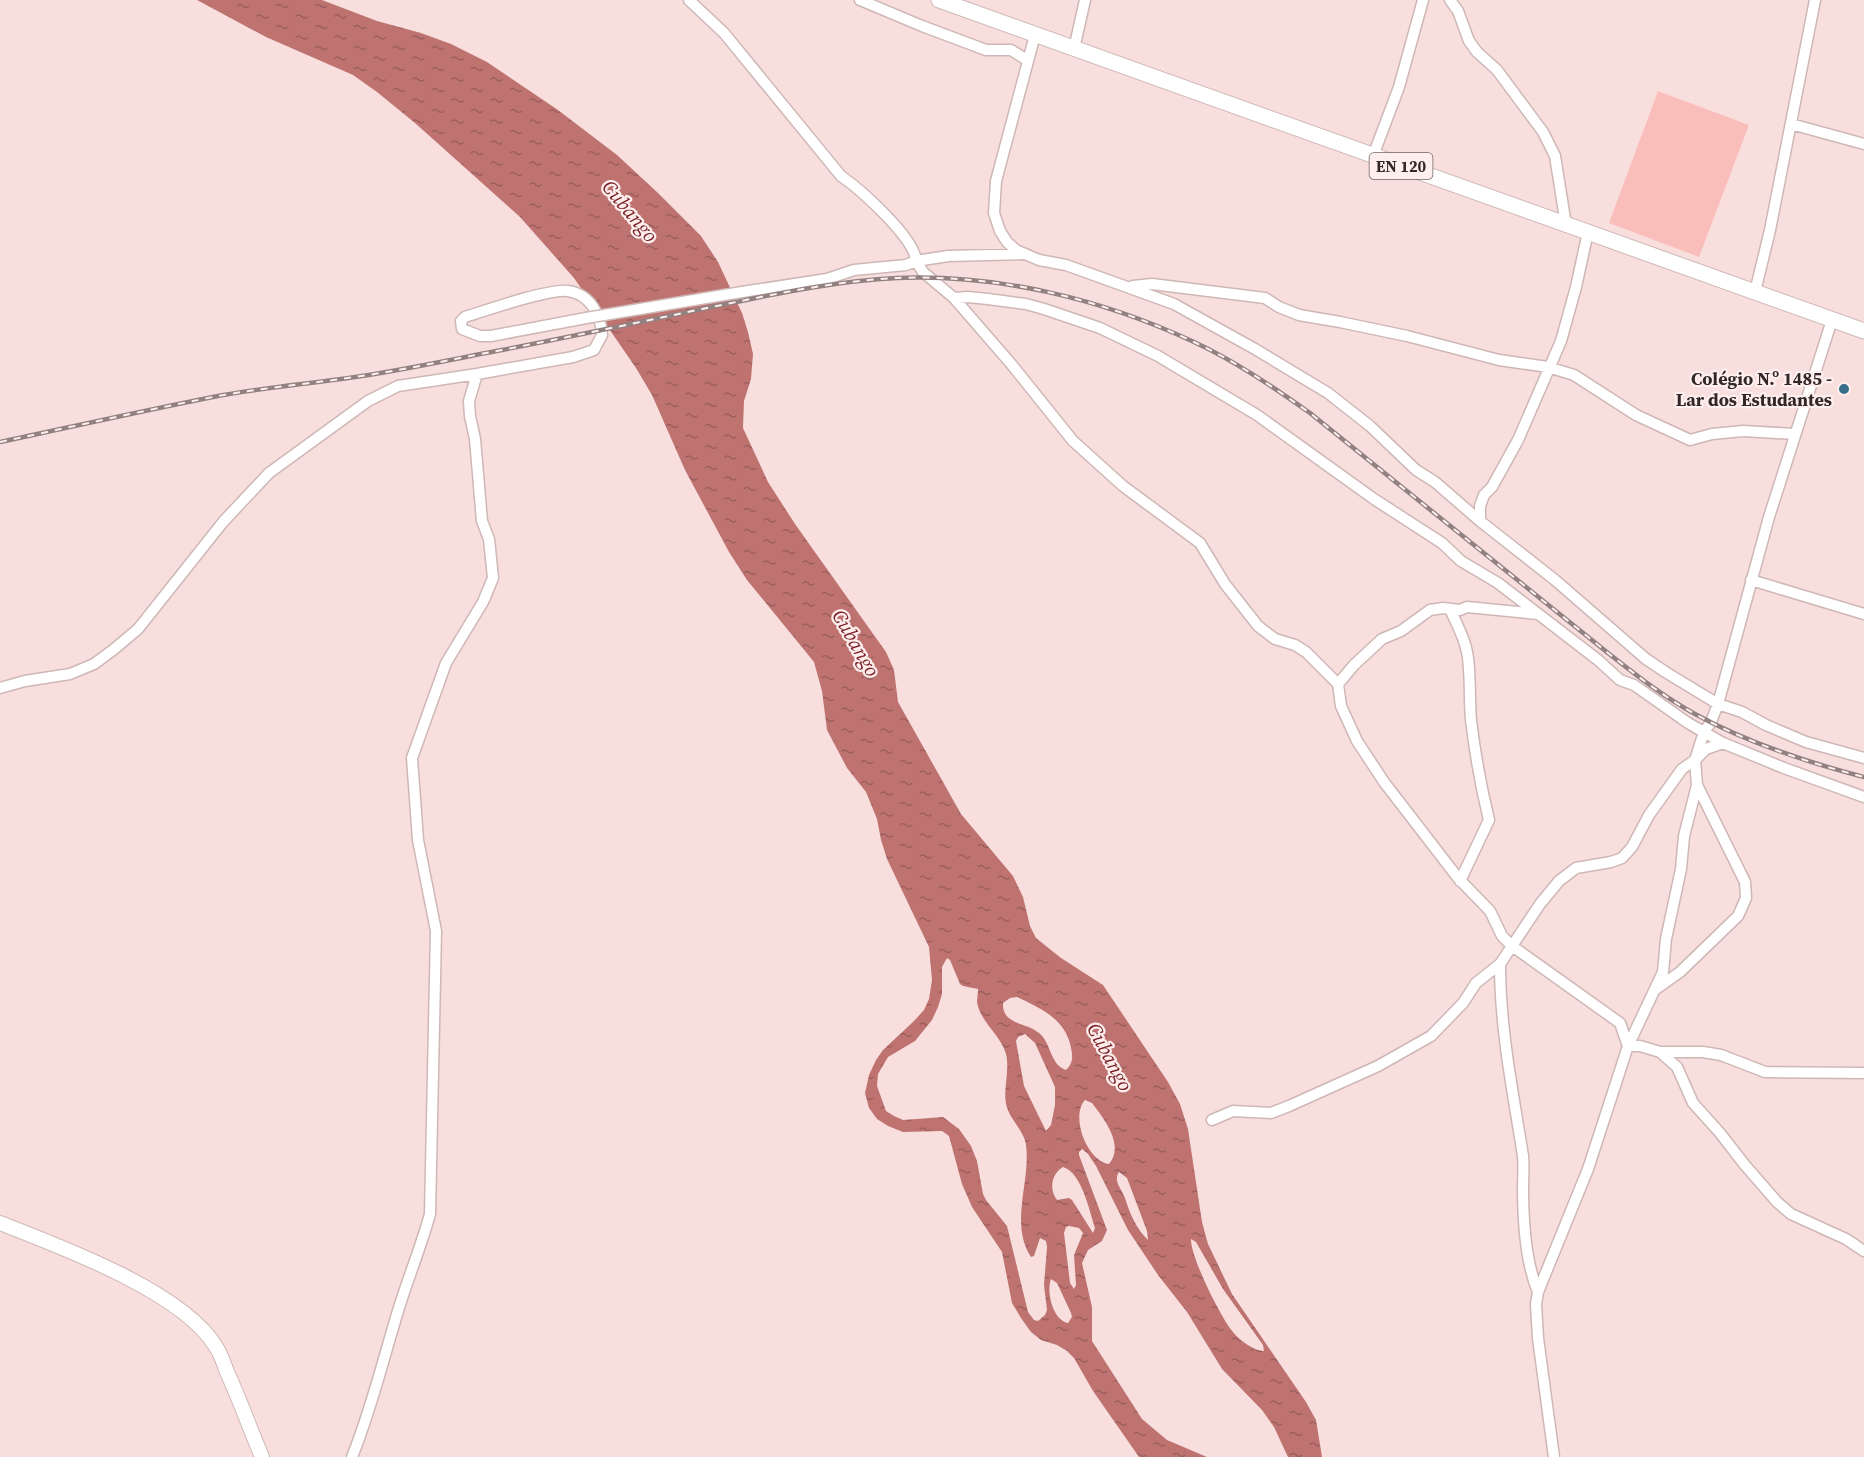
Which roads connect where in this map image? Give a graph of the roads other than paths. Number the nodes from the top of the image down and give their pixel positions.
1 (689, 0) edge
2 (860, 0) edge
3 (939, 0) edge
4 (1085, 0) edge
5 (1423, 0) edge
6 (1450, 0) edge
7 (1815, 0) edge
8 (1035, 35) junction
9 (1074, 49) junction
10 (1027, 60) junction
11 (1791, 124) junction
12 (1864, 144) edge
13 (1373, 156) junction
14 (1566, 225) junction
15 (1588, 232) junction
16 (1024, 254) junction
17 (916, 261) junction
18 (1128, 286) junction
19 (1755, 292) junction
20 (954, 298) junction
21 (1832, 320) junction
22 (1864, 331) edge
23 (1548, 367) junction
24 (477, 375) junction
25 (1795, 434) junction
26 (1480, 521) junction
27 (1751, 580) junction
28 (1450, 609) junction
29 (1538, 614) junction
30 (1864, 614) edge
31 (1338, 684) junction
32 (0, 688) edge
33 (1718, 704) junction
34 (1704, 732) junction
35 (1723, 743) junction
36 (1864, 758) edge
37 (1695, 760) junction
38 (1697, 785) junction
39 (1864, 797) edge
40 (1460, 881) junction
41 (1512, 946) junction
42 (1500, 964) junction
43 (1654, 990) junction
44 (1628, 1046) junction
45 (1660, 1052) junction
46 (1864, 1073) edge
47 (1212, 1120) dead end
48 (0, 1223) edge
49 (1864, 1251) edge
50 (1538, 1292) junction
51 (262, 1457) edge
52 (352, 1457) edge
53 (1554, 1457) edge

1 - 17 street
2 - 10 street
3 - 8 main road, EN 120
4 - 9 street
5 - 13 street
6 - 14 street
7 - 11 street
8 - 9 main road, EN 120
8 - 10 street
9 - 13 main road, EN 120
10 - 16 street
11 - 12 street
11 - 19 street
13 - 14 main road, EN 120
14 - 15 main road, EN 120
15 - 19 main road, EN 120
15 - 23 street
16 - 17 street
16 - 18 street
17 - 20 street
17 - 24 street, bridge
18 - 23 street
18 - 26 street
19 - 21 main road, EN 120
20 - 29 street
20 - 31 street
21 - 22 main road, EN 120
21 - 25 street
23 - 25 street
23 - 26 street
24 - 32 street
24 - 52 street
25 - 27 street
26 - 33 street
27 - 30 street
27 - 33 street
28 - 29 street
28 - 31 street
28 - 40 street
29 - 34 street
31 - 40 street
33 - 34 street
33 - 36 street
34 - 35 street
34 - 37 street
35 - 37 street
35 - 39 street
37 - 38 street
37 - 41 street
38 - 43 street
38 - 43 street
40 - 41 street
41 - 42 street
41 - 44 street
42 - 47 street
42 - 50 street
43 - 44 street
44 - 45 street
44 - 50 street
45 - 46 street
45 - 49 street
48 - 51 main road
50 - 53 street

